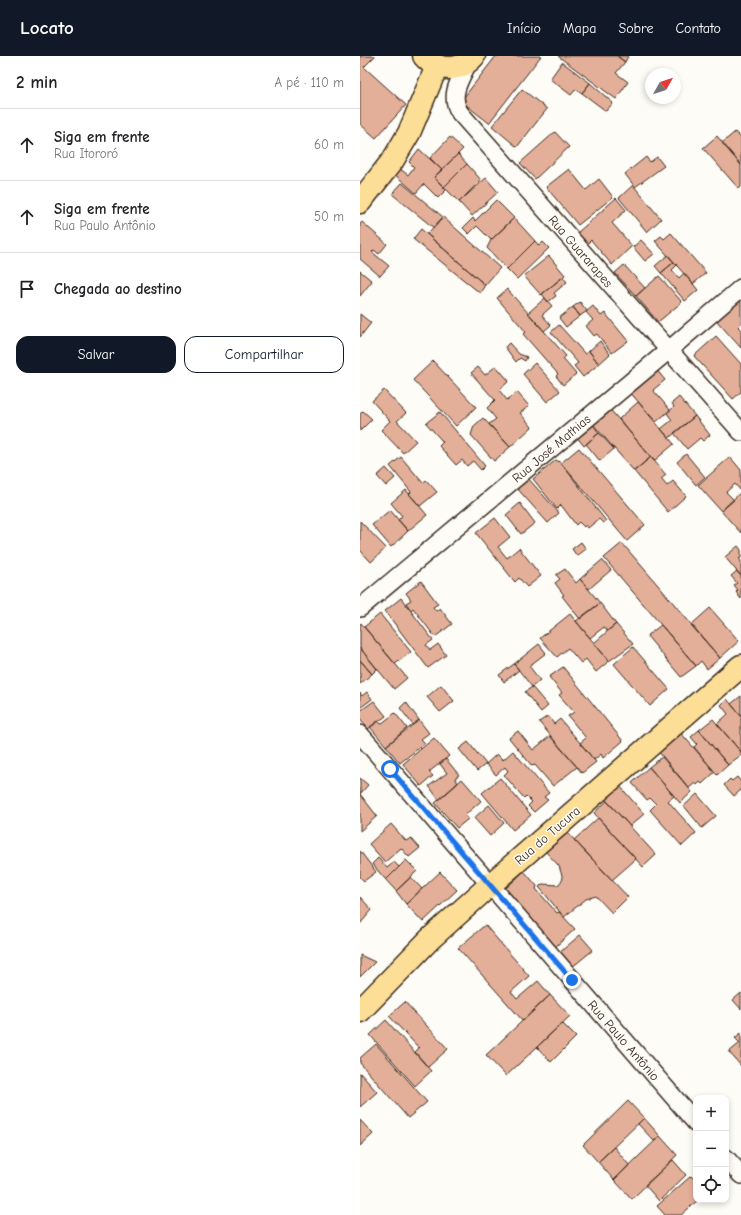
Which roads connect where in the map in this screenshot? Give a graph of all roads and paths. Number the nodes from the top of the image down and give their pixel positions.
1 (471, 58) edge
2 (430, 61) edge
3 (360, 202) edge
4 (741, 288) edge
5 (669, 350) junction
6 (741, 432) edge
7 (360, 608) edge
8 (741, 666) edge
9 (360, 734) edge
10 (490, 885) junction
11 (360, 1011) edge
12 (693, 1120) edge
13 (729, 1161) edge
14 (741, 1175) edge

1 - 2 main road
1 - 5 street, Rua Guararapes
2 - 3 main road
4 - 5 street, Rua José Mathias
5 - 6 street, Rua Guararapes
5 - 7 street, Rua José Mathias
8 - 10 main road, Rua do Tucura
9 - 10 street, Rua Paulo Antônio
10 - 11 main road, Rua do Tucura
10 - 12 street, Rua Paulo Antônio
13 - 14 street

